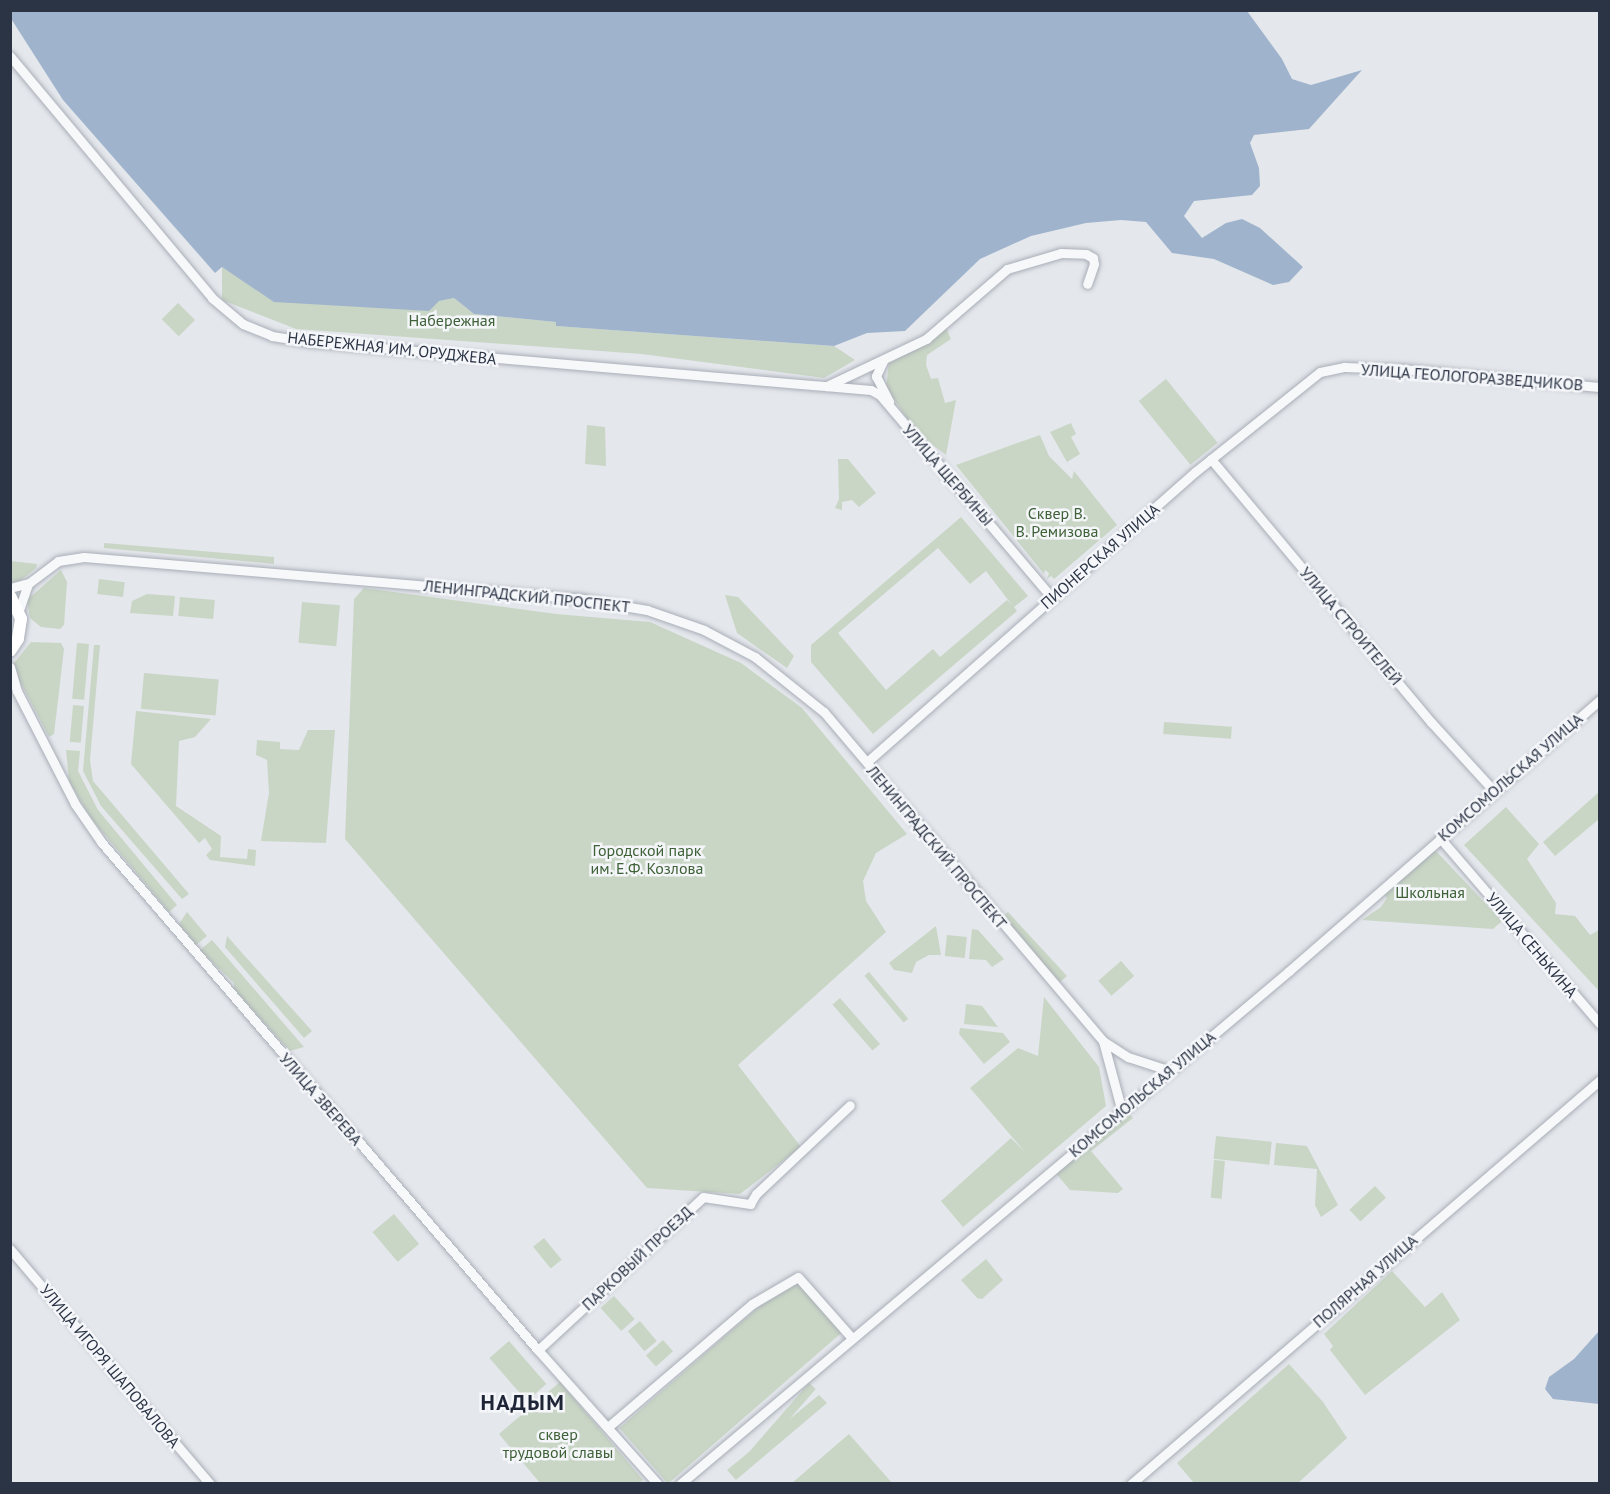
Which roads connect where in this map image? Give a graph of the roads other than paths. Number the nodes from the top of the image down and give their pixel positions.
1 (10, 56) edge
2 (1087, 284) dead end
3 (884, 359) junction
4 (871, 366) junction
5 (1344, 367) joint
6 (826, 386) junction
7 (1599, 387) edge
8 (851, 388) junction
9 (890, 408) junction
10 (1211, 459) junction
11 (29, 583) junction
12 (10, 588) edge
13 (10, 596) edge
14 (1053, 598) junction
15 (19, 610) junction
16 (12, 649) edge
17 (10, 665) edge
18 (14, 688) edge
19 (1599, 700) edge
20 (867, 762) junction
21 (1493, 790) junction
22 (1440, 838) junction
23 (1599, 1024) edge
24 (1103, 1041) junction
25 (1172, 1071) junction
26 (1599, 1080) edge
27 (850, 1105) dead end
28 (1122, 1112) junction
29 (10, 1249) edge
30 (851, 1337) junction
31 (538, 1350) junction
32 (609, 1427) junction
33 (210, 1484) edge
34 (658, 1484) edge
35 (680, 1484) edge
36 (1131, 1484) edge

1 - 6 street, НАБЕРЕЖНАЯ ИМ. ОРУДЖЕВА
2 - 3 street
3 - 4 street
3 - 9 street
4 - 6 street
4 - 8 street
5 - 7 street, УЛИЦА ГЕОЛОГОРАЗВЕДЧИКОВ
5 - 10 street, ПИОНЕРСКАЯ УЛИЦА
6 - 8 street, НАБЕРЕЖНАЯ ИМ. ОРУДЖЕВА
8 - 9 street, НАБЕРЕЖНАЯ ИМ. ОРУДЖЕВА
9 - 14 street, УЛИЦА ЩЕРБИНЫ
10 - 14 street, ПИОНЕРСКАЯ УЛИЦА
10 - 21 street, УЛИЦА СТРОИТЕЛЕЙ
11 - 12 street
11 - 15 street
11 - 20 street, ЛЕНИНГРАДСКИЙ ПРОСПЕКТ
13 - 15 main road
14 - 20 street, ПИОНЕРСКАЯ УЛИЦА
15 - 16 main road
16 - 17 street, УЛИЦА ЗВЕРЕВА
17 - 18 street, УЛИЦА ЗВЕРЕВА
18 - 31 street, УЛИЦА ЗВЕРЕВА
19 - 21 street, КОМСОМОЛЬСКАЯ УЛИЦА
20 - 24 street, ЛЕНИНГРАДСКИЙ ПРОСПЕКТ
21 - 22 street, КОМСОМОЛЬСКАЯ УЛИЦА
22 - 23 street, УЛИЦА СЕНЬКИНА
22 - 25 street, КОМСОМОЛЬСКАЯ УЛИЦА
24 - 25 street
24 - 28 street
25 - 28 street, КОМСОМОЛЬСКАЯ УЛИЦА
26 - 36 street, ПОЛЯРНАЯ УЛИЦА
27 - 31 street, ПАРКОВЫЙ ПРОЕЗД
28 - 30 street, КОМСОМОЛЬСКАЯ УЛИЦА
29 - 33 street, УЛИЦА ИГОРЯ ШАПОВАЛОВА
30 - 32 street
30 - 35 street, КОМСОМОЛЬСКАЯ УЛИЦА
31 - 32 street, УЛИЦА ЗВЕРЕВА
32 - 34 street, УЛИЦА ЗВЕРЕВА

